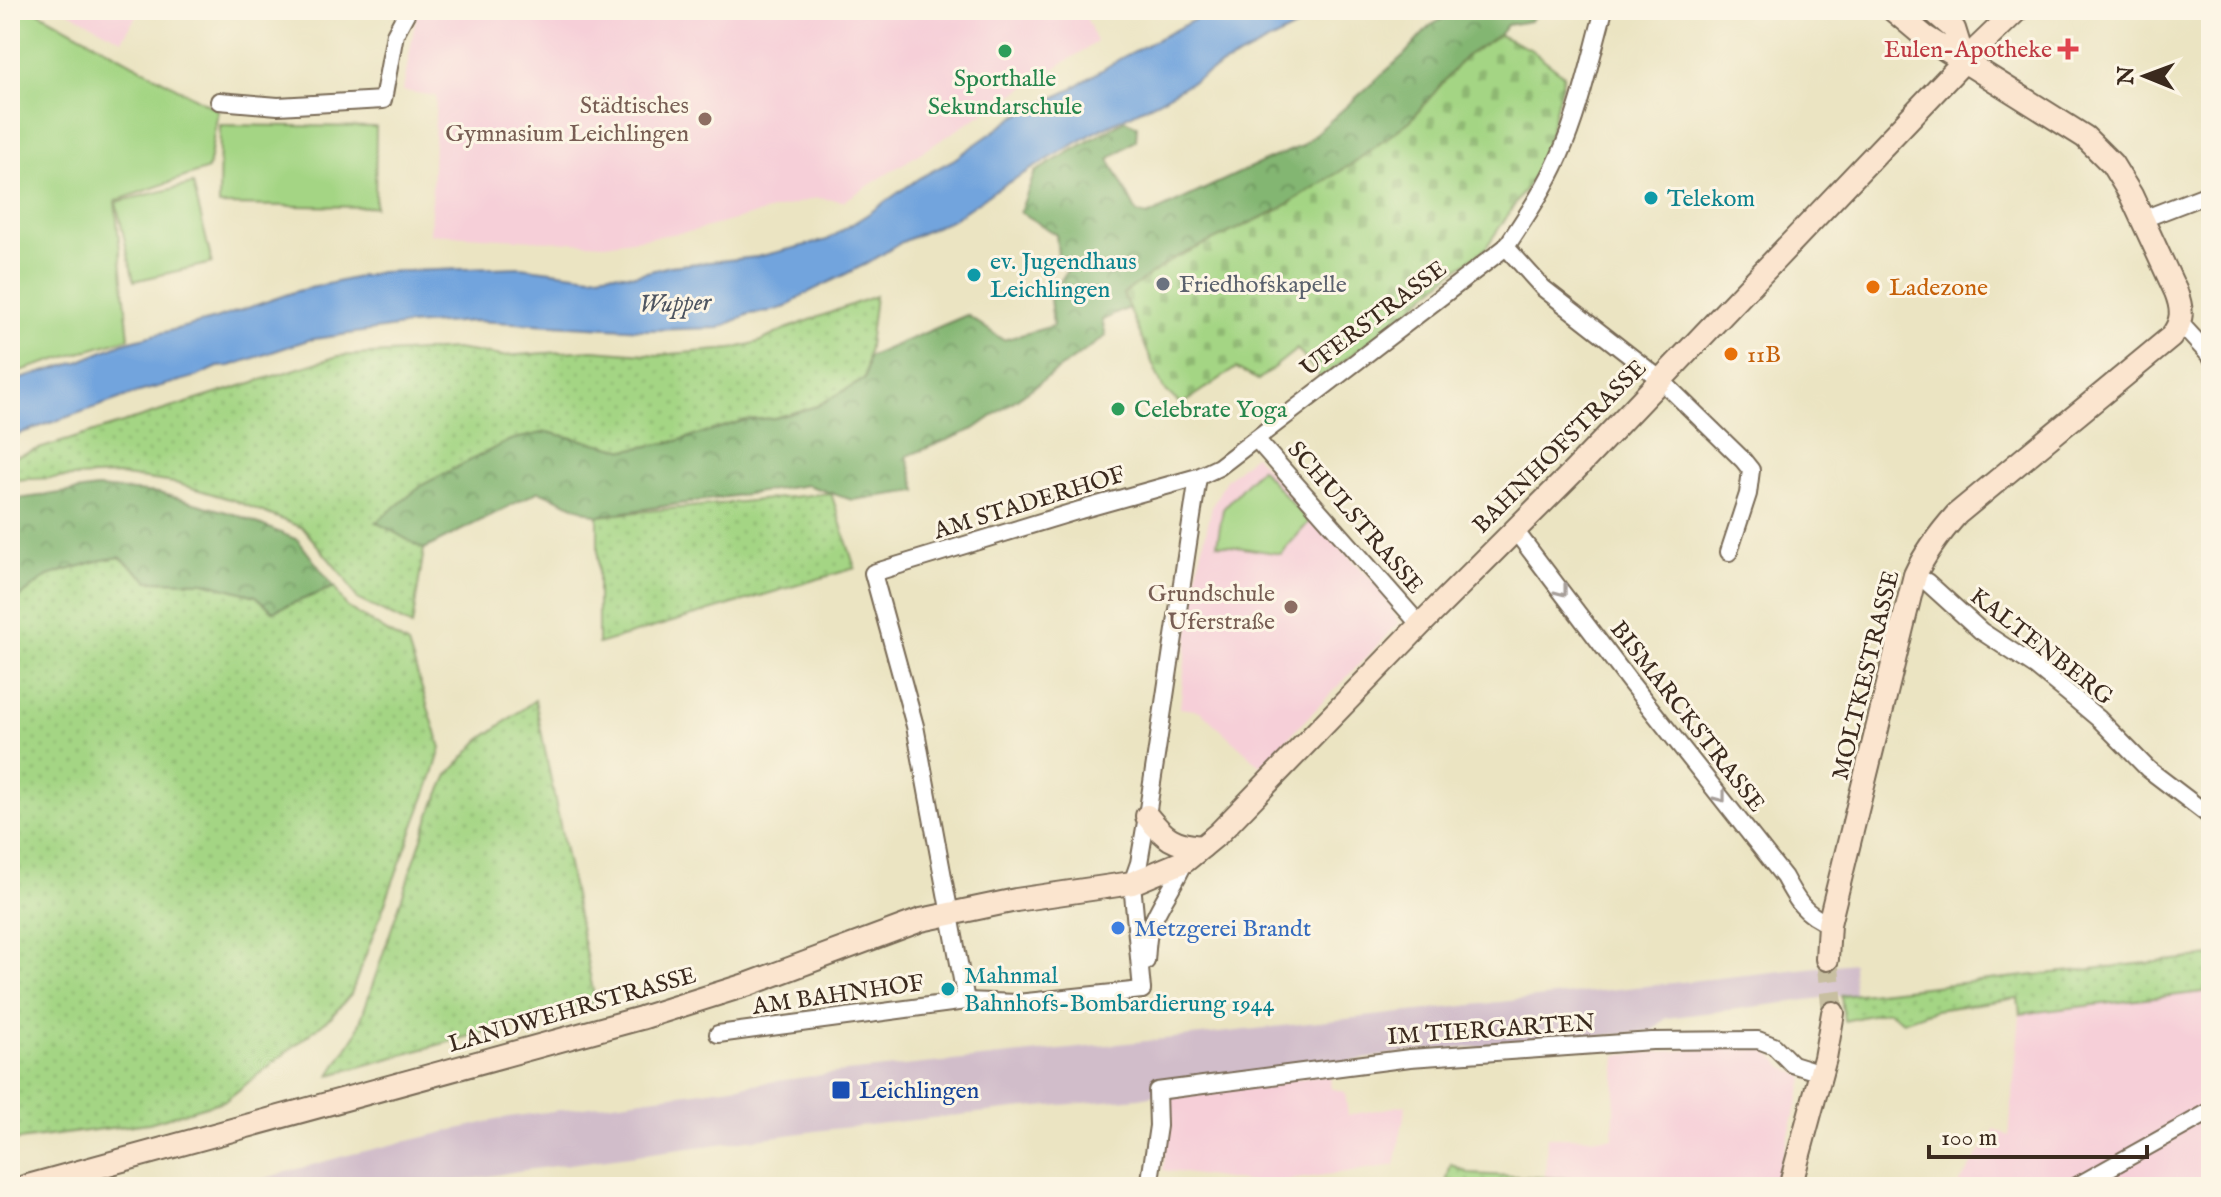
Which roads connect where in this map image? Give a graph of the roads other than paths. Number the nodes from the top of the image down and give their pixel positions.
1 (408, 10) edge
2 (1604, 10) edge
3 (1893, 10) edge
4 (1932, 10) edge
5 (2017, 10) edge
6 (1964, 61) junction
7 (219, 101) dead end
8 (2211, 167) edge
9 (2209, 194) edge
10 (2143, 219) junction
11 (1506, 247) junction
12 (2180, 323) junction
13 (2211, 357) edge
14 (1661, 380) junction
15 (1256, 439) junction
16 (1198, 477) junction
17 (1514, 529) junction
18 (1729, 552) dead end
19 (1915, 577) junction
20 (1420, 625) junction
21 (1147, 816) junction
22 (2211, 817) edge
23 (1193, 854) junction
24 (1132, 883) junction
25 (950, 913) junction
26 (1829, 924) junction
27 (1827, 959) tunnel mouth
28 (1142, 990) junction
29 (966, 1001) junction
30 (1833, 1013) tunnel mouth
31 (718, 1034) dead end
32 (1821, 1073) junction
33 (2211, 1111) edge
34 (24, 1187) edge
35 (1149, 1187) edge
36 (1790, 1187) edge
37 (2075, 1187) edge

1 - 7 street
2 - 11 street, UFERSTRASSE
3 - 6 main road
4 - 6 main road
5 - 6 main road, BAHNHOFSTRASSE
6 - 10 main road
6 - 14 main road, BAHNHOFSTRASSE
8 - 9 street
9 - 10 street
10 - 12 main road
11 - 14 street
11 - 15 street, UFERSTRASSE
12 - 13 street
12 - 19 main road, MOLTKESTRASSE
14 - 17 main road, BAHNHOFSTRASSE
14 - 18 street
15 - 16 street, UFERSTRASSE
15 - 20 street, SCHULSTRASSE
16 - 21 street
16 - 25 street, AM STADERHOF
17 - 20 main road, BAHNHOFSTRASSE
17 -> 26 street, BISMARCKSTRASSE
19 - 22 street, KALTENBERG
19 - 26 main road, MOLTKESTRASSE
20 - 23 main road, BAHNHOFSTRASSE
21 - 23 main road
21 - 24 street
23 - 24 main road, BAHNHOFSTRASSE
23 - 28 street, BAHNHOFSTRASSE
24 - 25 main road, LANDWEHRSTRASSE
24 - 28 street
25 - 29 street
25 - 34 main road, LANDWEHRSTRASSE
26 - 27 main road, MOLTKESTRASSE
28 - 29 street, AM BAHNHOF
29 - 31 street, AM BAHNHOF
30 - 32 main road
32 - 35 street, IM TIERGARTEN
32 - 36 main road
33 - 37 street

